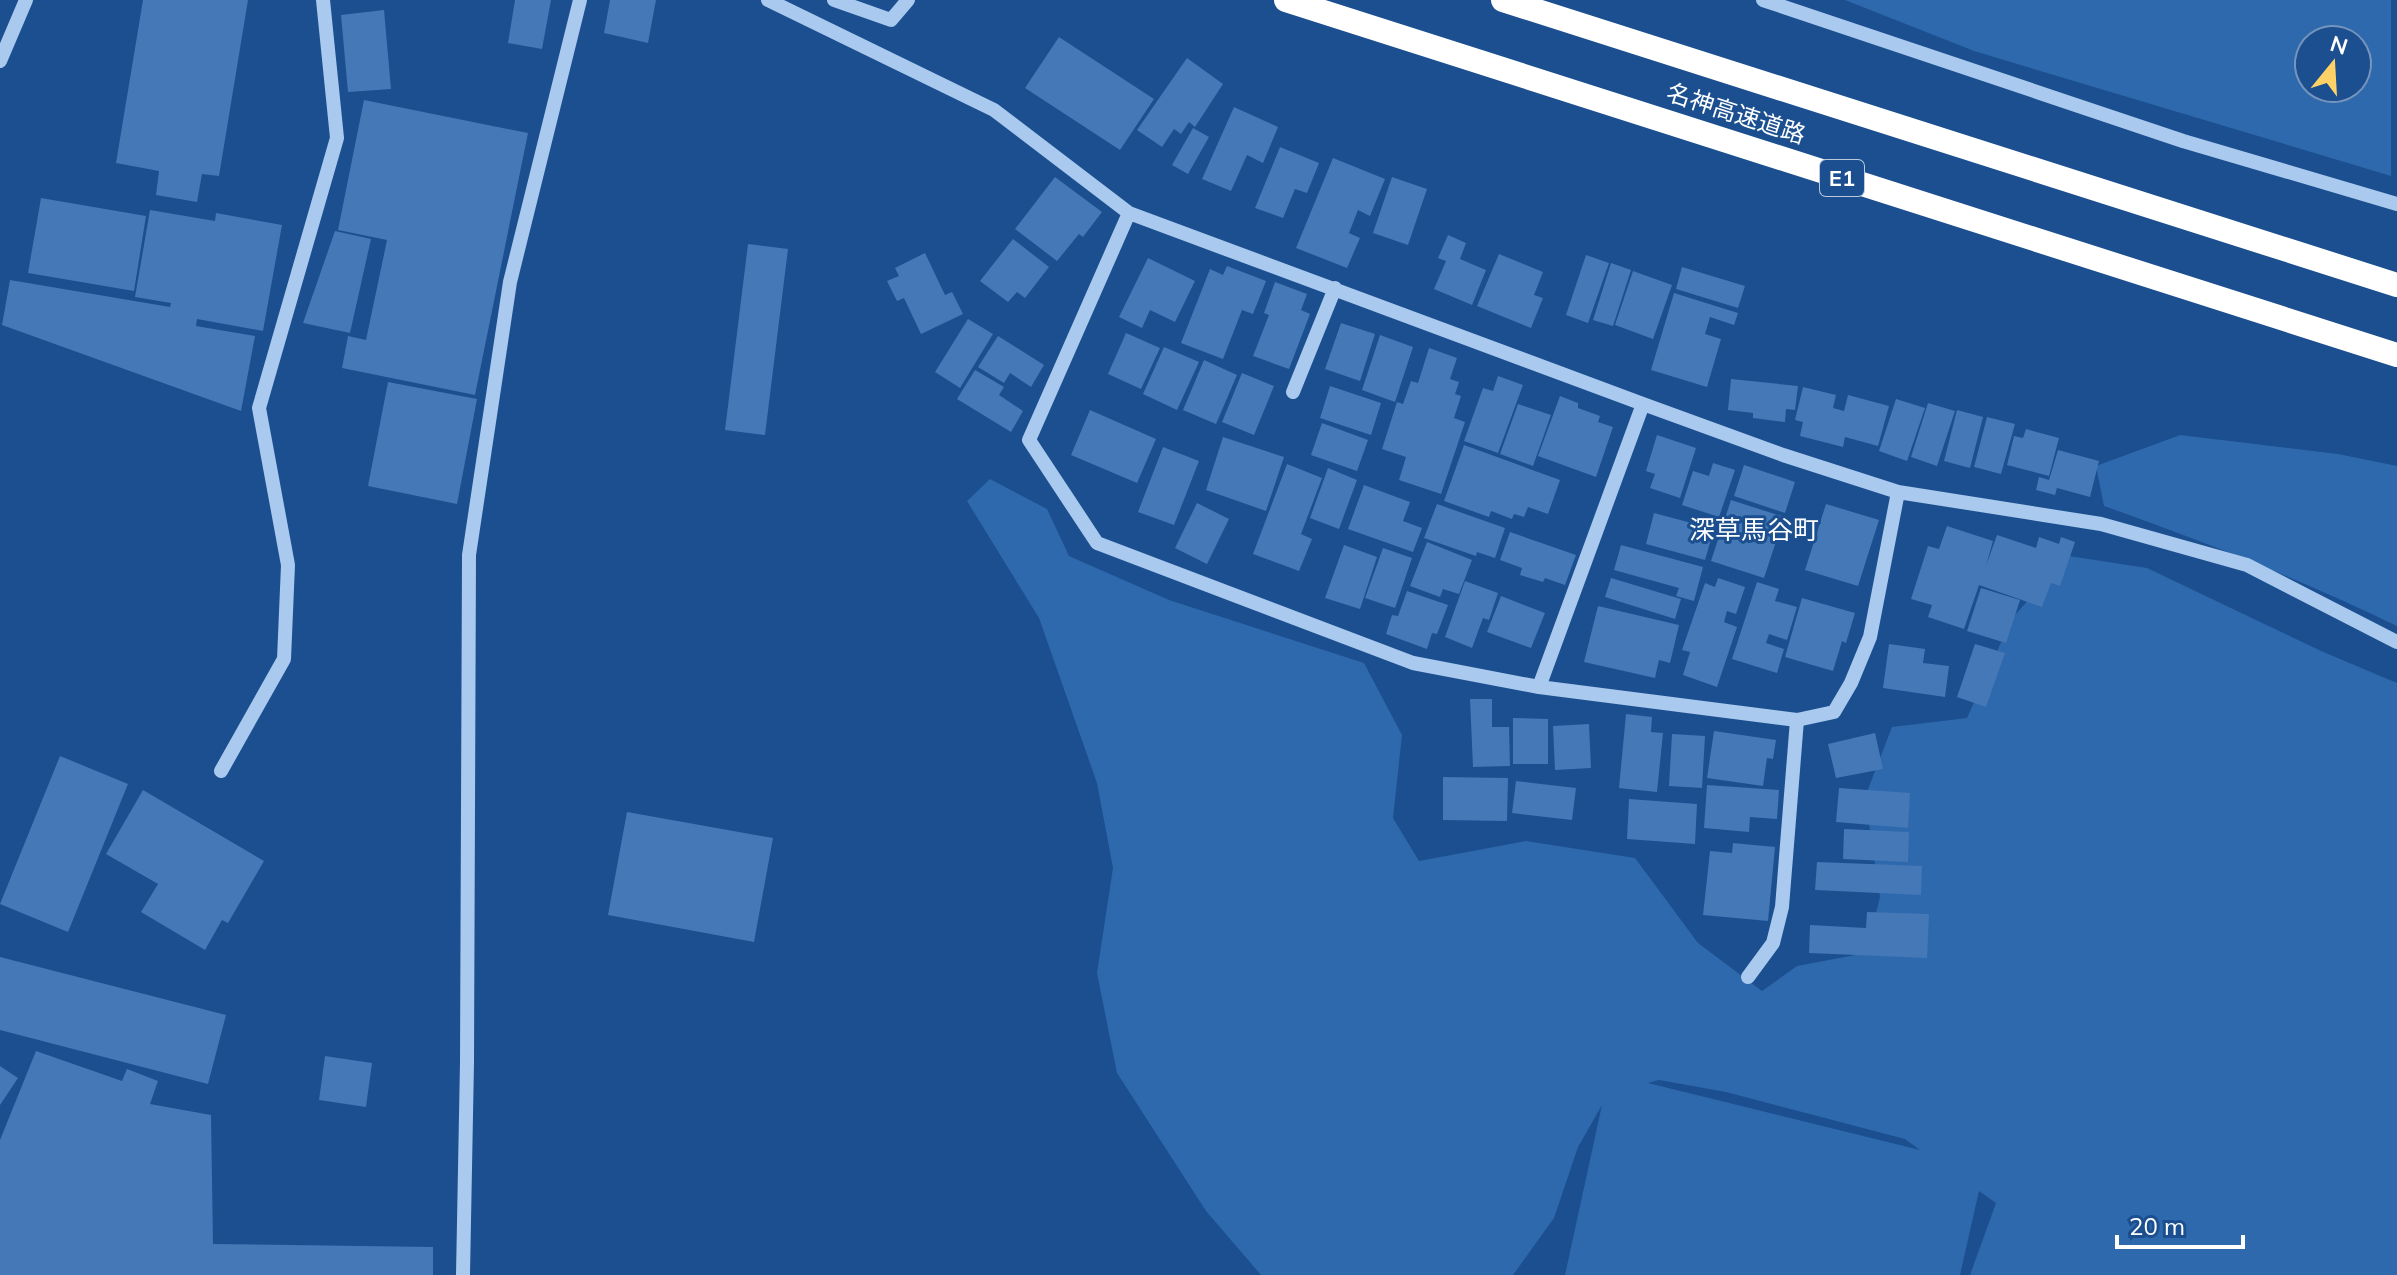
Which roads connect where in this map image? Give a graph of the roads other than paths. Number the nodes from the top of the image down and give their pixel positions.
1 (26, 0) edge
2 (323, 0) edge
3 (580, 0) edge
4 (768, 0) edge
5 (834, 0) edge
6 (908, 0) edge
7 (1286, 0) edge
8 (1503, 0) edge
9 (1763, 0) edge
10 (0, 61) edge
11 (2397, 204) edge
12 (1129, 213) junction
13 (2397, 285) edge
14 (1335, 288) junction
15 (2397, 355) edge
16 (1293, 392) dead end
17 (1643, 404) junction
18 (1898, 492) junction
19 (2397, 642) edge
20 (1539, 687) junction
21 (1797, 720) junction
22 (221, 771) dead end
23 (1748, 977) dead end
24 (463, 1275) edge

1 - 10 street
2 - 22 street
3 - 24 street
4 - 12 street
5 - 6 street
7 - 15 highway, 名神高速道路 / E1
8 - 13 highway, 名神高速道路
9 - 11 street
12 - 14 street
12 - 20 street
14 - 16 street
14 - 17 street
17 - 18 street
17 - 20 street
18 - 19 street
18 - 21 street
20 - 21 street
21 - 23 street

